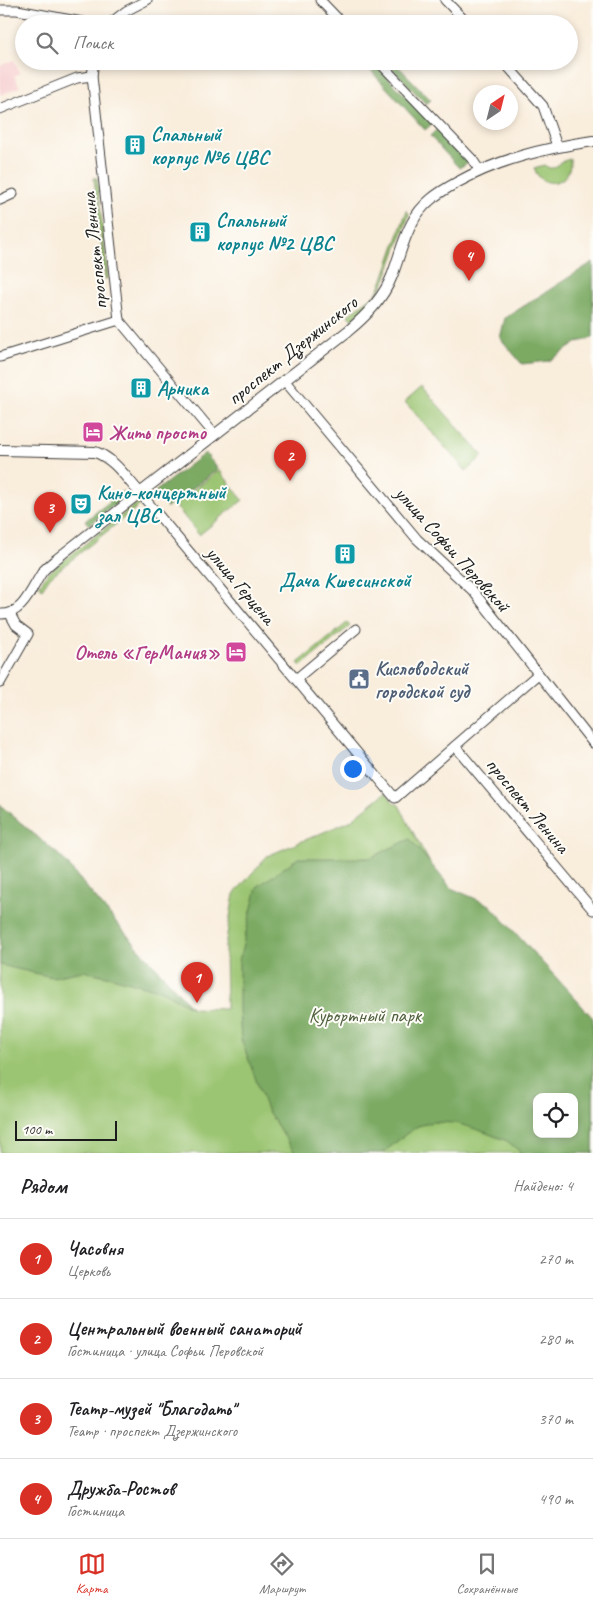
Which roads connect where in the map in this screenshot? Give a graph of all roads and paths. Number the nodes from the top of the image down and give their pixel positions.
1 (147, 0) edge
2 (320, 0) edge
3 (445, 0) edge
4 (0, 10) edge
5 (44, 15) edge
6 (121, 15) edge
7 (334, 15) edge
8 (459, 15) edge
9 (93, 70) edge
10 (387, 70) edge
11 (511, 70) edge
12 (92, 76) junction
13 (0, 109) edge
14 (593, 141) edge
15 (557, 146) junction
16 (480, 171) junction
17 (13, 194) dead end
18 (0, 200) edge
19 (120, 320) junction
20 (0, 357) edge
21 (284, 380) junction
22 (214, 434) junction
23 (0, 450) edge
24 (140, 493) junction
25 (5, 614) edge
26 (356, 630) dead end
27 (538, 674) junction
28 (296, 679) junction
29 (0, 683) edge
30 (593, 743) edge
31 (455, 746) junction
32 (593, 910) edge

1 - 6 street
2 - 7 street
3 - 8 street
4 - 5 street
9 - 12 street, проспект Ленина
10 - 16 street
11 - 15 street
12 - 13 street
12 - 19 street, проспект Ленина
14 - 15 main road, проспект Дзержинского
15 - 16 main road, проспект Дзержинского
16 - 21 main road, проспект Дзержинского
17 - 18 street
19 - 20 street
19 - 22 street, проспект Ленина
21 - 22 main road, проспект Дзержинского
21 - 27 street, улица Софьи Перовской
22 - 24 main road, проспект Дзержинского
23 - 24 main road, улица Герцена
24 - 25 street, проспект Дзержинского
24 - 28 street, улица Герцена
25 - 29 street
26 - 28 street
27 - 30 street, улица Софьи Перовской
27 - 31 street
28 - 31 street, улица Герцена
31 - 32 street, проспект Ленина

